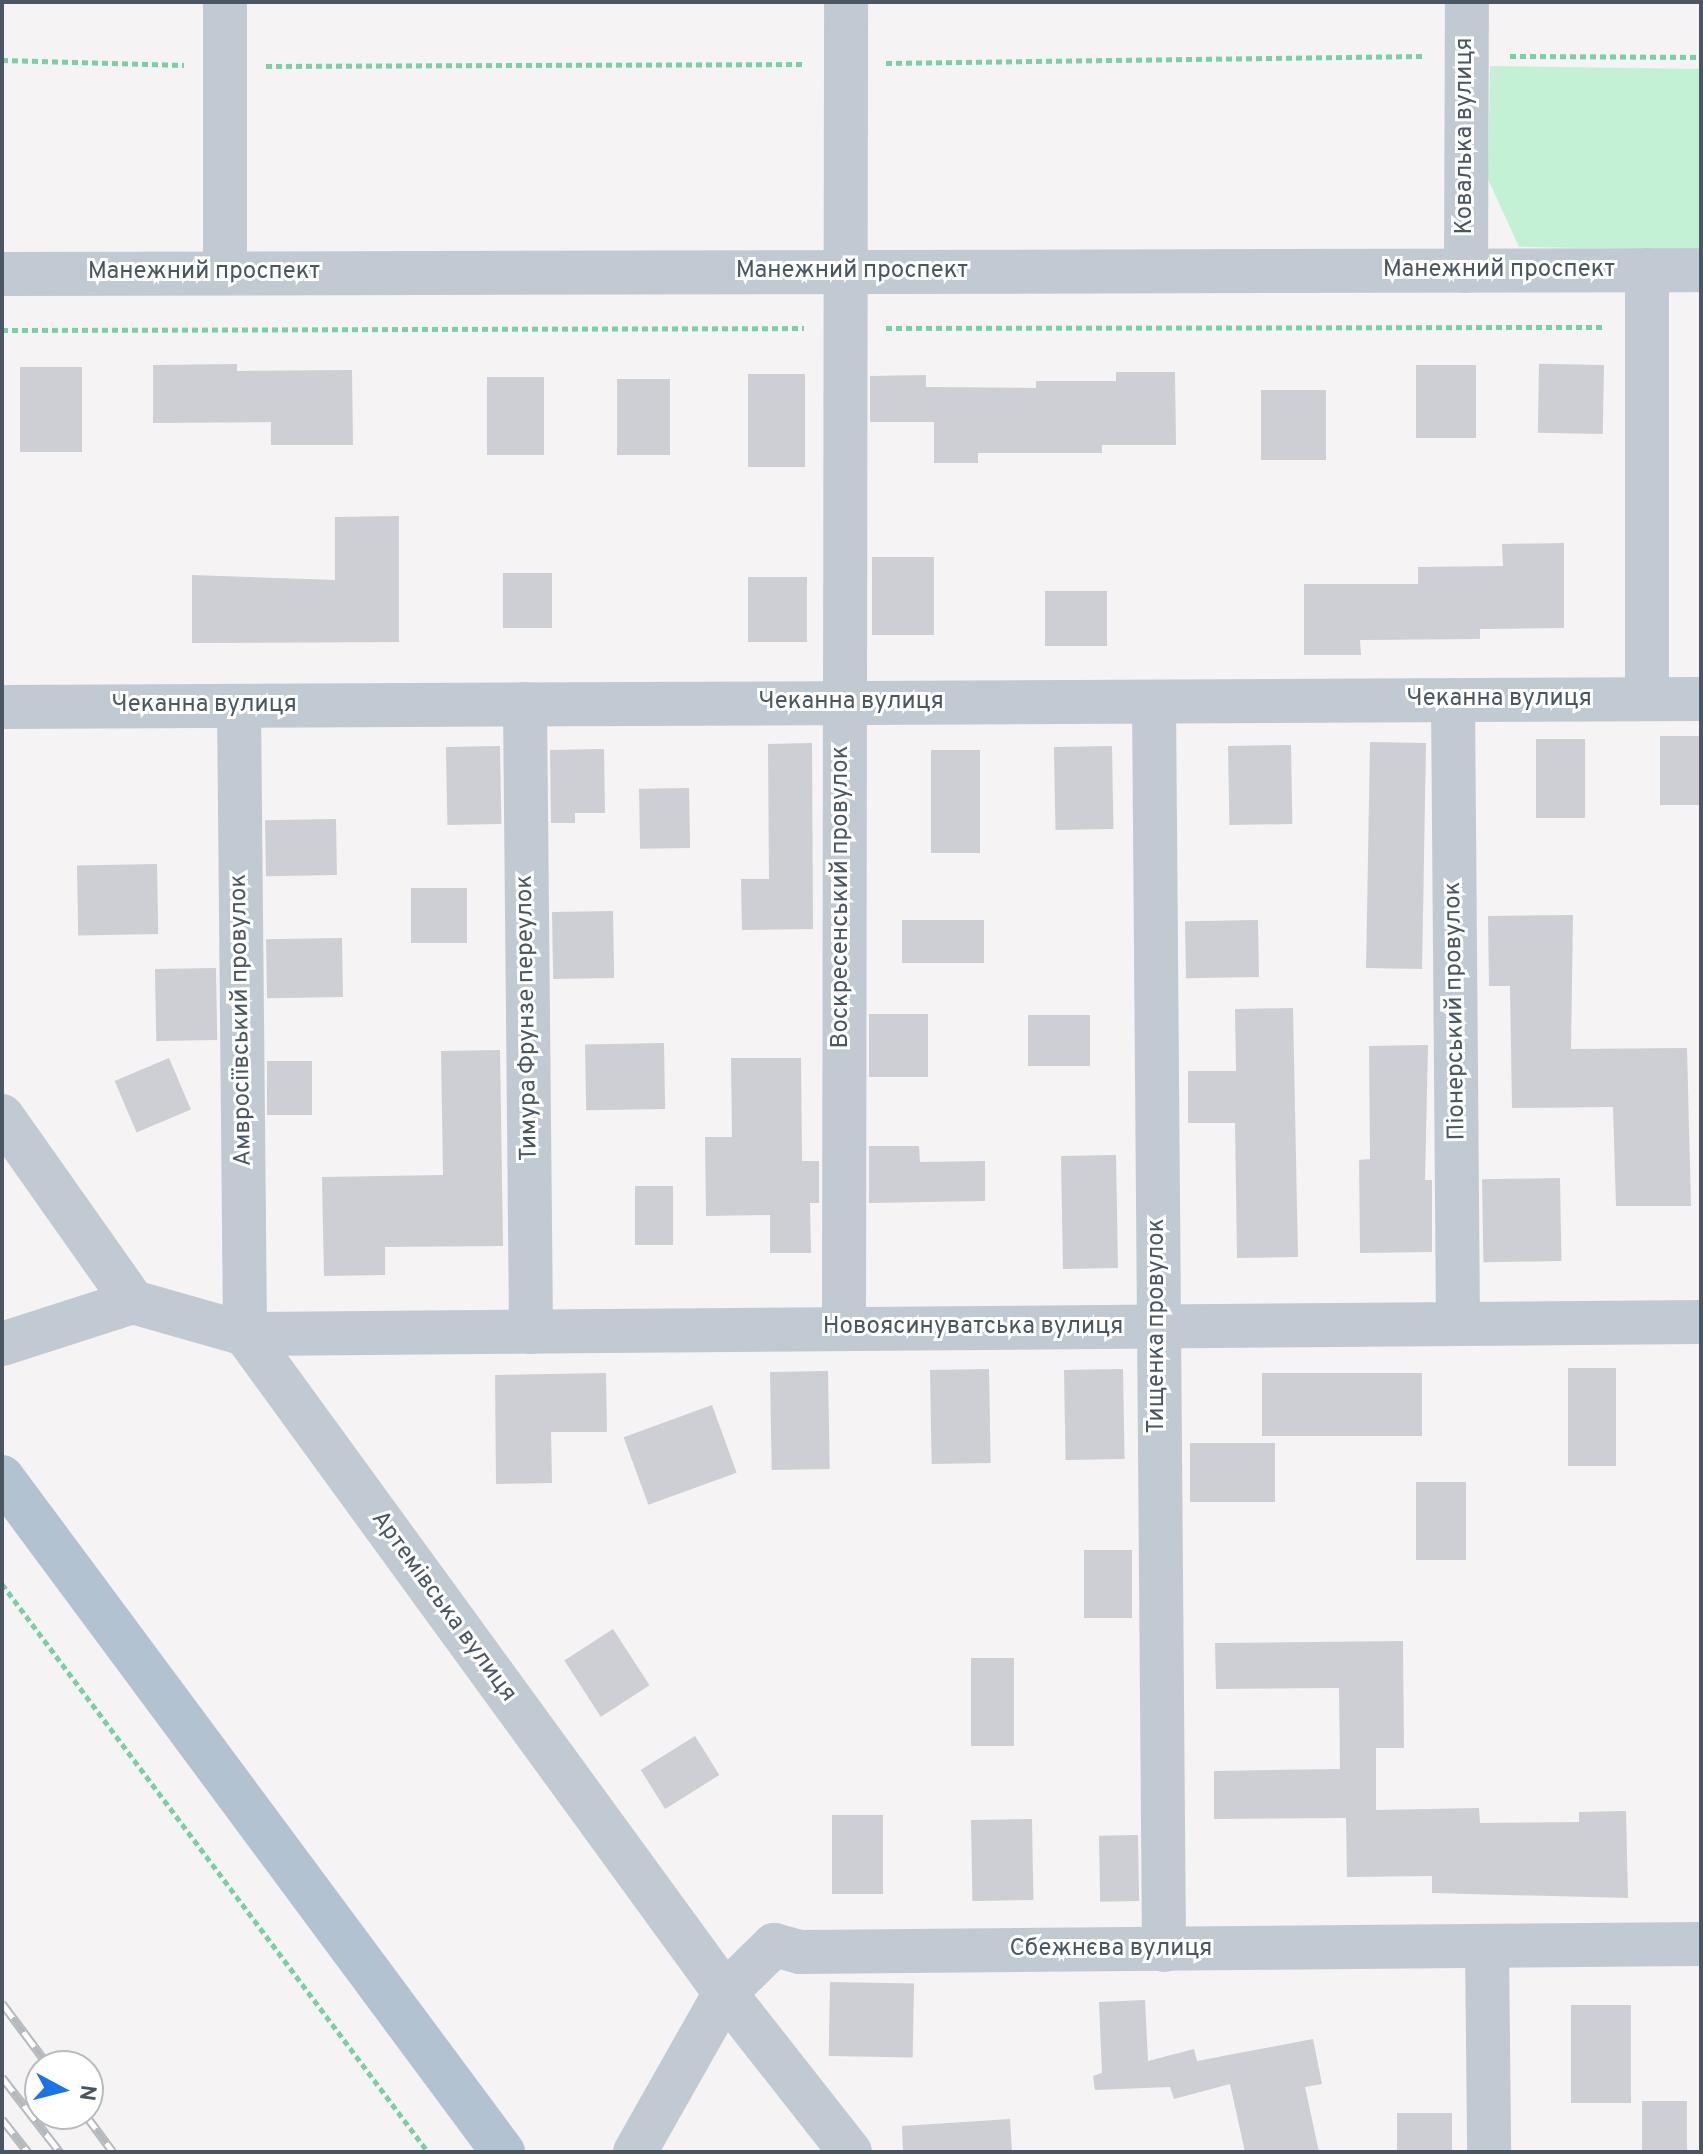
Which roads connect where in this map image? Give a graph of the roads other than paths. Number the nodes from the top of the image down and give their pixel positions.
1 (225, 2) edge
2 (846, 2) edge
3 (1467, 2) edge
4 (1647, 270) junction
5 (1701, 270) edge
6 (1466, 271) junction
7 (844, 272) junction
8 (225, 273) junction
9 (2, 274) edge
10 (1647, 699) junction
11 (1701, 699) edge
12 (1453, 700) junction
13 (1154, 702) junction
14 (841, 703) junction
15 (525, 704) junction
16 (239, 706) junction
17 (2, 707) edge
18 (2, 1116) edge
19 (133, 1302) junction
20 (1701, 1322) edge
21 (1458, 1323) junction
22 (1158, 1327) junction
23 (844, 1329) junction
24 (531, 1332) junction
25 (245, 1334) junction
26 (2, 1344) edge
27 (2, 1477) edge
28 (1701, 1944) edge
29 (1487, 1946) junction
30 (1164, 1950) junction
31 (725, 1993) junction
32 (503, 2152) edge
33 (635, 2152) edge
34 (850, 2152) edge
35 (1489, 2152) edge

1 - 8 street
2 - 7 street, Воскресенський провулок
3 - 6 street, Ковалька вулиця
4 - 5 street, Манежний проспект
4 - 6 street, Манежний проспект
4 - 10 street
6 - 7 street, Манежний проспект
7 - 8 street, Манежний проспект
7 - 14 street, Воскресенський провулок
8 - 9 street, Манежний проспект
10 - 11 street, Чеканна вулиця
10 - 12 street, Чеканна вулиця
12 - 13 street, Чеканна вулиця
12 - 21 street, Пiонерський провулок
13 - 14 street, Чеканна вулиця
13 - 22 street, Тищенка провулок
14 - 15 street, Чеканна вулиця
14 - 23 street, Воскресенський провулок
15 - 16 street, Чеканна вулиця
15 - 24 street, Тимура Фрунзе переулок
16 - 17 street, Чеканна вулиця
16 - 25 street, Амвросіївський провулок
18 - 19 street
19 - 25 street
19 - 26 street
20 - 21 street, Новоясинуватська вулиця
21 - 22 street, Новоясинуватська вулиця
22 - 23 street, Новоясинуватська вулиця
22 - 30 street, Тищенка провулок
23 - 24 street, Новоясинуватська вулиця
24 - 25 street, Новоясинуватська вулиця
25 - 31 street, Артемівська вулиця
27 - 32 main road
28 - 29 street, Сбежнєва вулиця
29 - 30 street, Сбежнєва вулиця
29 - 35 street
30 - 31 street, Сбежнєва вулиця
31 - 33 street, Сбежнєва вулиця
31 - 34 street, Артемівська вулиця

